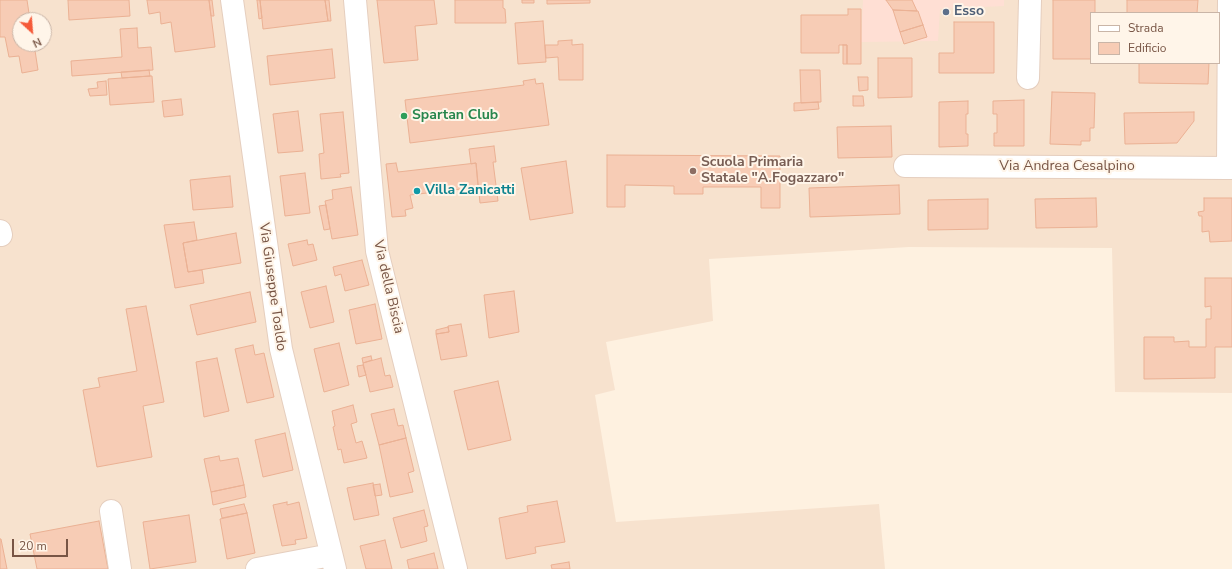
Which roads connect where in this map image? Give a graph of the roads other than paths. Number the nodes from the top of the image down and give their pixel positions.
1 (232, 0) edge
2 (355, 0) edge
3 (1030, 0) edge
4 (1229, 0) edge
5 (1028, 78) dead end
6 (906, 166) dead end
7 (1230, 168) edge
8 (110, 511) dead end
9 (333, 562) edge
10 (120, 569) edge
11 (256, 569) edge
12 (456, 569) edge

1 - 9 street, Via Giuseppe Toaldo
2 - 12 street, Via della Biscia
3 - 5 street
4 - 7 street, Via Andrea Cesalpino
6 - 7 street, Via Andrea Cesalpino
8 - 10 street
9 - 11 street

